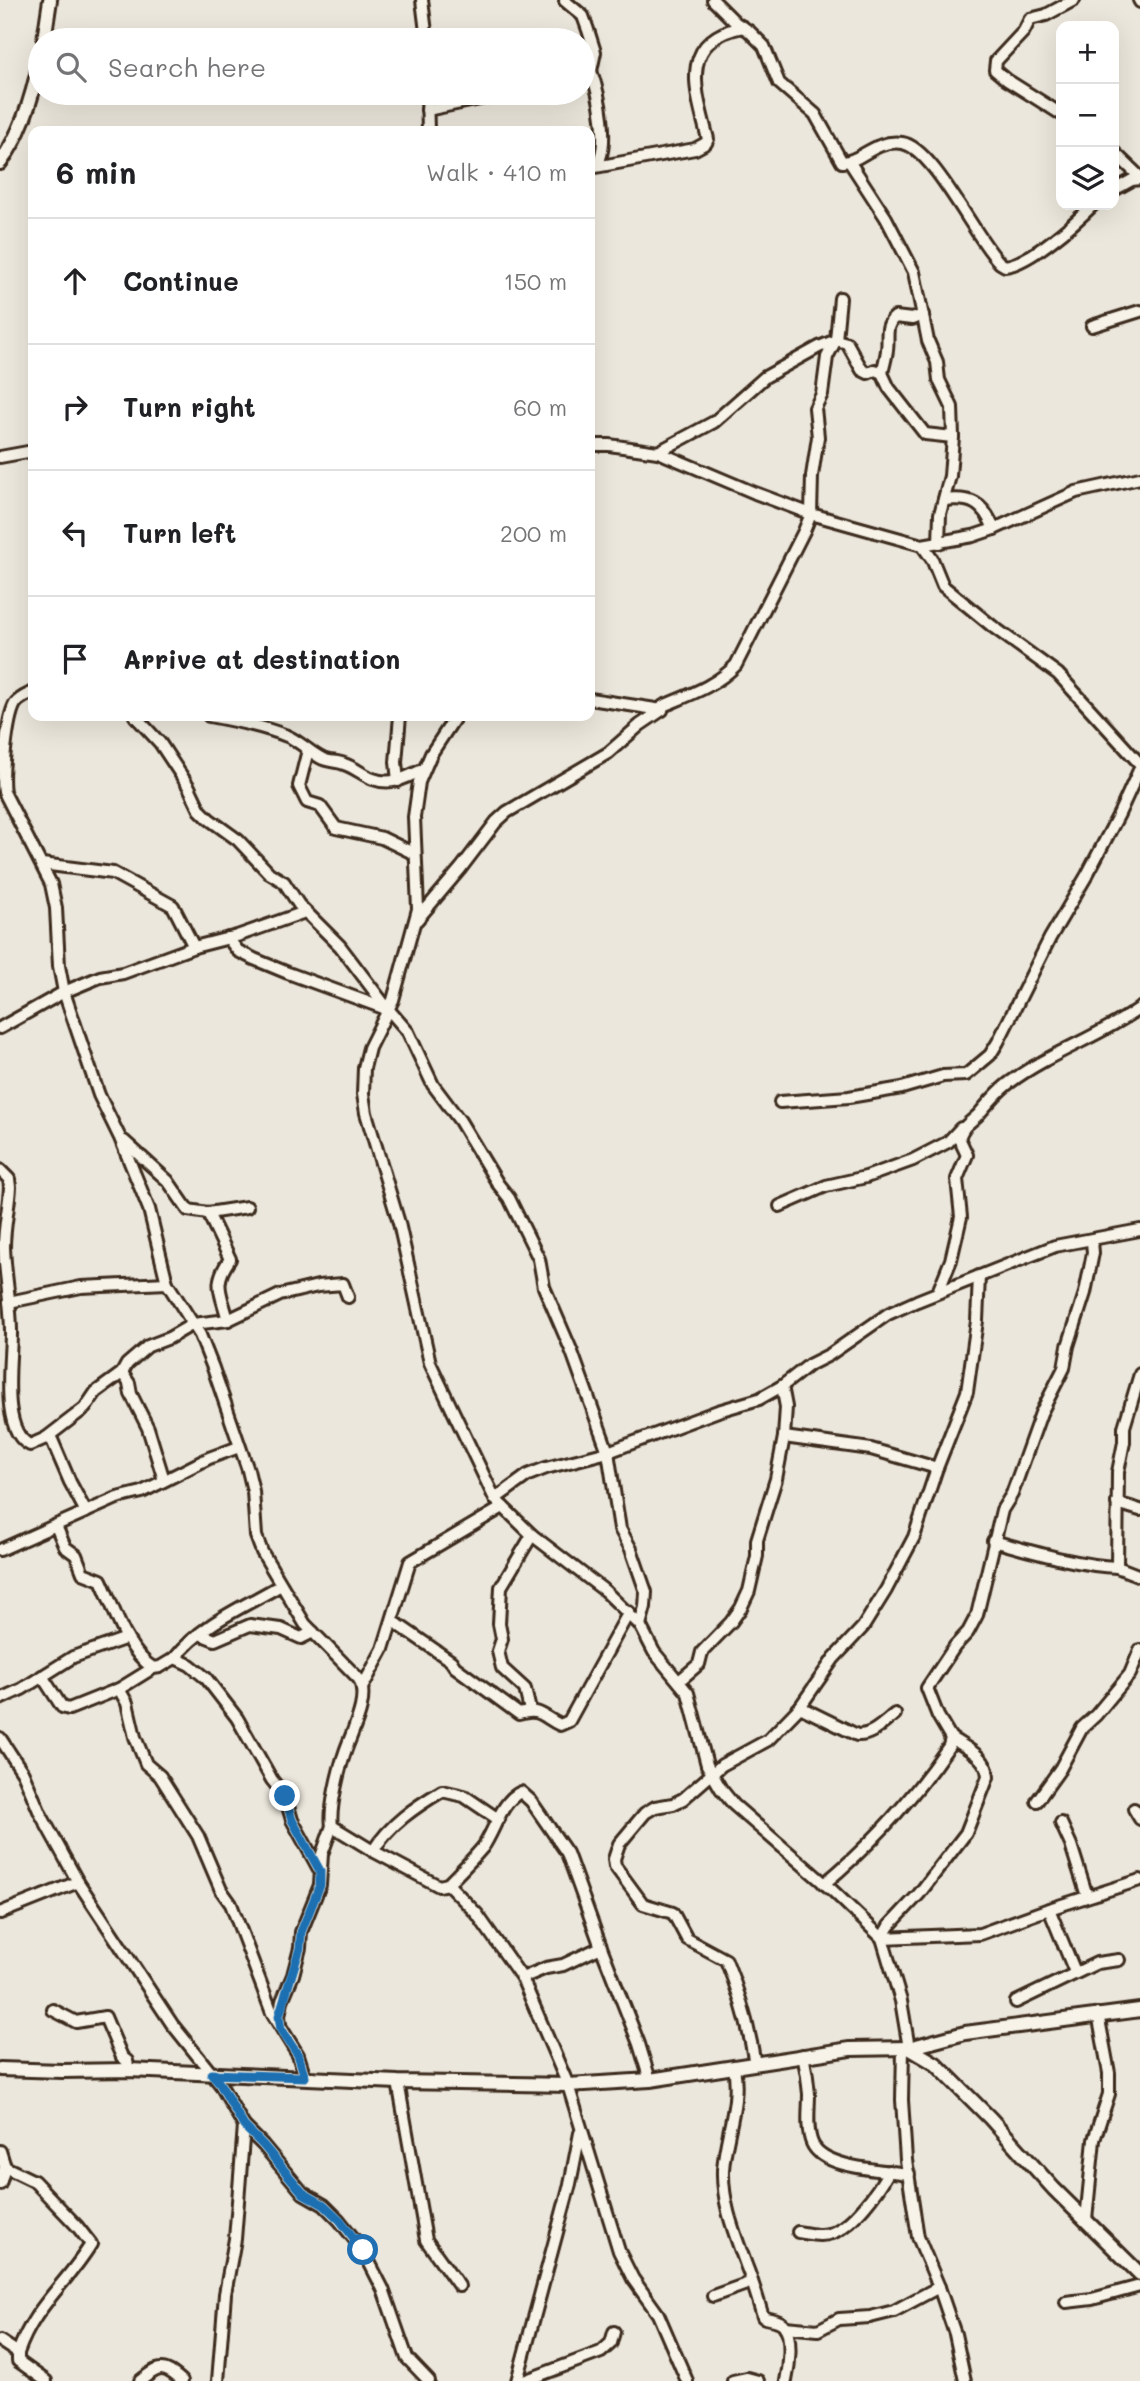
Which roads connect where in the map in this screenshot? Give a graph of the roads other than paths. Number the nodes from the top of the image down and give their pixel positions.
1 (50, 0) edge
2 (422, 0) edge
3 (713, 0) edge
4 (1074, 0) edge
5 (565, 1) edge
6 (743, 27) junction
7 (46, 28) edge
8 (426, 28) edge
9 (588, 28) edge
10 (595, 86) edge
11 (28, 102) edge
12 (427, 105) edge
13 (451, 105) edge
14 (427, 110) junction
15 (1056, 111) edge
16 (428, 126) edge
17 (11, 148) junction
18 (1119, 157) edge
19 (849, 161) junction
20 (0, 163) edge
21 (595, 164) edge
22 (595, 167) edge
23 (0, 169) edge
24 (1140, 178) edge
25 (1119, 187) edge
26 (1088, 210) edge
27 (840, 298) dead end
28 (1140, 312) edge
29 (923, 315) junction
30 (1092, 326) dead end
31 (836, 340) junction
32 (882, 373) junction
33 (953, 437) junction
34 (595, 445) edge
35 (28, 452) edge
36 (658, 452) junction
37 (0, 457) edge
38 (1140, 478) edge
39 (944, 500) junction
40 (811, 514) junction
41 (993, 529) junction
42 (939, 543) junction
43 (922, 545) junction
44 (28, 695) edge
45 (595, 700) edge
46 (662, 710) junction
47 (140, 721) edge
48 (236, 721) edge
49 (400, 721) edge
50 (453, 721) edge
51 (308, 750) junction
52 (1140, 766) edge
53 (424, 769) junction
54 (398, 780) junction
55 (2, 792) edge
56 (415, 854) junction
57 (42, 864) junction
58 (305, 912) junction
59 (414, 923) junction
60 (228, 938) junction
61 (194, 947) junction
62 (64, 992) junction
63 (1140, 1008) edge
64 (389, 1010) junction
65 (0, 1028) edge
66 (780, 1102) dead end
67 (963, 1126) junction
68 (120, 1138) junction
69 (0, 1170) edge
70 (780, 1206) dead end
71 (247, 1207) dead end
72 (208, 1213) junction
73 (1140, 1230) edge
74 (1092, 1241) junction
75 (979, 1276) junction
76 (167, 1283) junction
77 (938, 1292) junction
78 (348, 1297) dead end
79 (9, 1302) junction
80 (228, 1320) junction
81 (193, 1324) junction
82 (122, 1373) junction
83 (1140, 1374) edge
84 (782, 1386) junction
85 (4, 1405) edge
86 (784, 1437) junction
87 (46, 1438) junction
88 (239, 1447) junction
89 (608, 1452) junction
90 (937, 1468) junction
91 (164, 1480) junction
92 (499, 1503) junction
93 (1117, 1503) junction
94 (1140, 1510) edge
95 (86, 1512) junction
96 (56, 1526) junction
97 (532, 1535) junction
98 (993, 1541) junction
99 (0, 1550) edge
100 (1117, 1567) junction
101 (1140, 1576) edge
102 (281, 1585) junction
103 (629, 1612) junction
104 (393, 1621) junction
105 (640, 1625) junction
106 (313, 1632) junction
107 (200, 1634) junction
108 (127, 1638) junction
109 (1140, 1650) edge
110 (175, 1658) junction
111 (153, 1668) junction
112 (41, 1676) junction
113 (679, 1681) junction
114 (363, 1686) junction
115 (119, 1689) junction
116 (0, 1699) edge
117 (800, 1707) junction
118 (530, 1710) junction
119 (895, 1714) dead end
120 (0, 1738) edge
121 (951, 1738) junction
122 (712, 1774) junction
123 (1037, 1801) dead end
124 (498, 1819) junction
125 (1061, 1823) dead end
126 (332, 1826) junction
127 (373, 1851) junction
128 (320, 1871) junction
129 (1140, 1880) edge
130 (78, 1882) junction
131 (449, 1884) junction
132 (824, 1884) junction
133 (1087, 1896) junction
134 (1049, 1909) junction
135 (0, 1913) edge
136 (883, 1938) junction
137 (601, 1948) junction
138 (1119, 1960) dead end
139 (1075, 1972) junction
140 (522, 1979) junction
141 (1016, 2002) dead end
142 (54, 2010) dead end
143 (1140, 2010) edge
144 (1098, 2014) junction
145 (281, 2030) junction
146 (906, 2048) junction
147 (803, 2056) junction
148 (755, 2064) junction
149 (0, 2068) edge
150 (734, 2068) junction
151 (129, 2070) junction
152 (211, 2074) junction
153 (305, 2077) junction
154 (650, 2080) junction
155 (397, 2082) junction
156 (568, 2085) junction
157 (244, 2126) junction
158 (581, 2130) junction
159 (0, 2151) edge
160 (5, 2167) junction
161 (889, 2171) junction
162 (909, 2174) junction
163 (0, 2184) edge
164 (1086, 2220) junction
165 (798, 2232) dead end
166 (1140, 2274) edge
167 (752, 2282) junction
168 (459, 2286) dead end
169 (1140, 2286) edge
170 (939, 2287) junction
171 (713, 2296) dead end
172 (1066, 2302) dead end
173 (785, 2327) junction
174 (614, 2332) dead end
175 (0, 2341) edge
176 (18, 2353) junction
177 (46, 2381) edge
178 (139, 2381) edge
179 (182, 2381) edge
180 (218, 2381) edge
181 (429, 2381) edge
182 (517, 2381) edge
183 (524, 2381) edge
184 (687, 2381) edge
185 (733, 2381) edge
186 (758, 2381) edge
187 (786, 2381) edge
188 (965, 2381) edge

1 - 7 street
2 - 8 street
3 - 6 street
4 - 15 street
5 - 9 street
6 - 19 street
6 - 22 street
10 - 21 street
11 - 17 street
12 - 14 street
13 - 14 street
14 - 16 street
17 - 20 street
17 - 23 street
18 - 24 street
19 - 26 street
19 - 29 street
24 - 25 street
27 - 31 street
28 - 30 street
29 - 32 street
29 - 33 street
31 - 32 street
31 - 36 street
31 - 40 street
32 - 33 street
33 - 39 street
34 - 36 street
35 - 37 street
36 - 40 street
38 - 41 street
39 - 41 street
39 - 42 street
40 - 43 street
40 - 46 street
41 - 42 street
42 - 43 street
43 - 52 street
44 - 55 street
45 - 46 street
46 - 59 street
47 - 58 street
48 - 51 street
49 - 54 street
50 - 53 street
51 - 54 street
51 - 56 street
52 - 66 street
53 - 54 street
53 - 56 street
55 - 57 street
56 - 59 street
57 - 61 street
57 - 62 street
58 - 60 street
58 - 64 street
59 - 64 street
60 - 61 street
60 - 64 street
61 - 62 street
62 - 65 street
62 - 68 street
63 - 67 street
64 - 89 street
64 - 92 street
67 - 70 street
67 - 77 street
68 - 72 street
68 - 76 street
69 - 79 street
71 - 72 street
72 - 80 street
73 - 74 street
74 - 75 street
74 - 98 street
75 - 77 street
75 - 90 street
76 - 79 street
76 - 81 street
77 - 84 street
78 - 80 street
79 - 85 street
80 - 81 street
81 - 82 street
81 - 88 street
82 - 87 street
82 - 91 street
83 - 93 street
84 - 86 street
84 - 89 street
85 - 87 street
86 - 90 street
86 - 113 street
87 - 95 street
88 - 91 street
88 - 102 street
89 - 92 street
89 - 105 street
90 - 117 street
91 - 95 street
92 - 97 street
92 - 104 street
93 - 94 street
93 - 100 street
95 - 96 street
96 - 99 street
96 - 108 street
97 - 103 street
97 - 118 street
98 - 100 street
98 - 121 street
100 - 101 street
102 - 106 street
102 - 107 street
103 - 105 street
103 - 118 street
104 - 114 street
104 - 118 street
105 - 113 street
106 - 107 street
106 - 114 street
107 - 110 street
108 - 111 street
108 - 112 street
109 - 123 street
110 - 111 street
110 - 128 street
111 - 115 street
112 - 115 street
112 - 116 street
113 - 122 street
114 - 126 street
115 - 145 street
117 - 119 street
117 - 122 street
120 - 130 street
121 - 132 street
121 - 136 street
122 - 132 street
122 - 148 street
124 - 127 street
124 - 131 street
124 - 137 street
125 - 133 street
126 - 127 street
126 - 128 street
127 - 131 street
128 - 145 street
129 - 133 street
130 - 135 street
130 - 152 street
131 - 140 street
132 - 136 street
133 - 134 street
134 - 136 street
134 - 139 street
136 - 146 street
137 - 140 street
137 - 154 street
138 - 139 street
139 - 141 street
140 - 156 street
142 - 151 street
143 - 144 street
144 - 146 street
144 - 164 street
145 - 153 street
146 - 147 street
146 - 162 street
146 - 164 street
147 - 148 street
147 - 161 street
148 - 150 street
149 - 151 street
150 - 154 street
150 - 167 street
151 - 152 street
152 - 153 street
152 - 157 street
153 - 155 street
154 - 156 street
155 - 156 street
155 - 168 street
156 - 158 street
157 - 180 street
157 - 181 street
158 - 182 street
158 - 184 street
159 - 160 street
160 - 163 street
160 - 176 street
161 - 162 street
161 - 165 street
162 - 170 street
164 - 166 street
167 - 171 street
167 - 173 street
169 - 172 street
170 - 173 street
170 - 188 street
173 - 187 street
174 - 183 street
175 - 176 street
176 - 177 street
178 - 179 street
185 - 186 street

